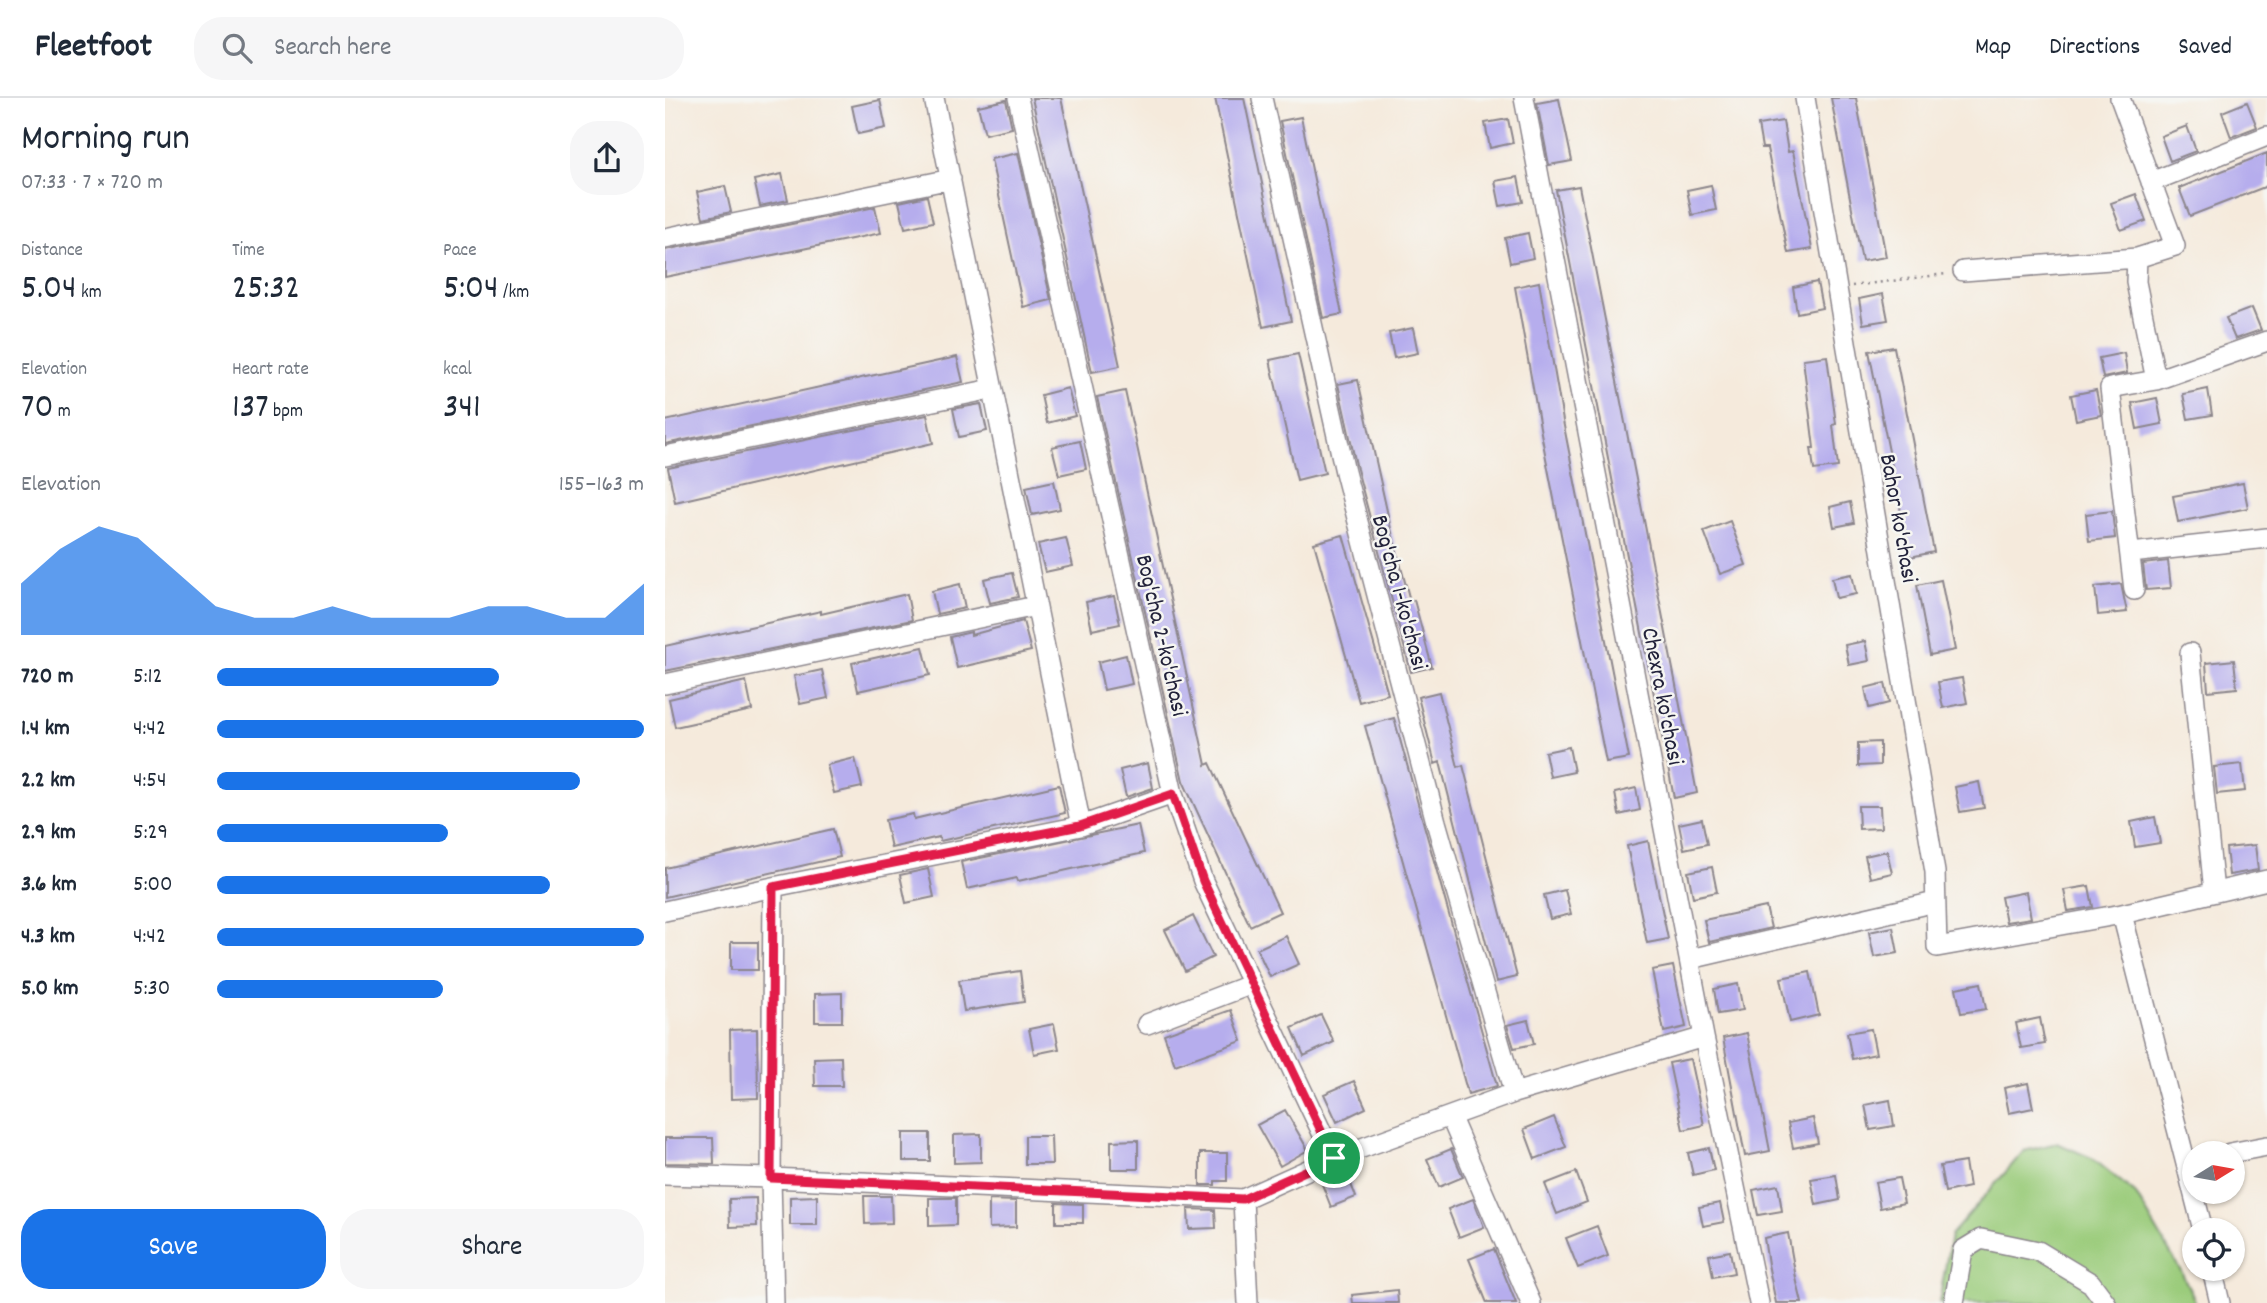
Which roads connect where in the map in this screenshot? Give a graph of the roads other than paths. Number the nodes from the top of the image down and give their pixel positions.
1 (934, 98) edge
2 (1018, 98) edge
3 (1262, 98) edge
4 (1524, 98) edge
5 (1805, 98) edge
6 (2120, 98) edge
7 (2267, 136) edge
8 (951, 178) junction
9 (2151, 182) junction
10 (665, 238) edge
11 (2137, 258) junction
12 (1963, 271) road end
13 (2267, 341) edge
14 (2156, 380) junction
15 (992, 389) junction
16 (665, 456) edge
17 (2267, 538) edge
18 (2131, 553) junction
19 (2134, 590) dead end
20 (1036, 606) junction
21 (2190, 653) dead end
22 (665, 684) edge
23 (1173, 794) junction
24 (1080, 826) junction
25 (2267, 880) edge
26 (773, 887) junction
27 (2214, 892) junction
28 (1935, 902) junction
29 (665, 911) edge
30 (2122, 914) junction
31 (1690, 959) junction
32 (1252, 984) junction
33 (1147, 1024) dead end
34 (1704, 1037) junction
35 (1514, 1093) junction
36 (1451, 1118) junction
37 (2185, 1141) edge
38 (2267, 1146) edge
39 (2245, 1150) edge
40 (1334, 1158) junction
41 (665, 1175) edge
42 (771, 1178) junction
43 (1243, 1199) junction
44 (2215, 1281) edge
45 (774, 1303) edge
46 (1248, 1303) edge
47 (1531, 1303) edge
48 (1759, 1303) edge
49 (1954, 1303) edge
50 (2106, 1303) edge
51 (2220, 1303) edge

1 - 8 street
2 - 23 street, Bog'cha 2-ko'chasi
3 - 35 street, Bog'cha 1-ko'chasi
4 - 31 street, Chexra ko'chasi
5 - 28 street, Bahor ko'chasi
6 - 9 street
7 - 9 street
8 - 10 street
8 - 15 street
9 - 11 street
11 - 12 street
11 - 14 street
13 - 14 street
14 - 18 street
15 - 16 street
15 - 20 street
17 - 18 street
18 - 19 street
20 - 22 street
20 - 24 street
21 - 27 street
23 - 24 street
23 - 32 street, Bog'cha 2-ko'chasi
24 - 26 street
25 - 27 street
26 - 29 street
26 - 42 street
27 - 30 street
28 - 30 street, Bahor ko'chasi
28 - 31 street
30 - 37 street
31 - 34 street, Chexra ko'chasi
32 - 33 street
32 - 40 street, Bog'cha 2-ko'chasi
34 - 35 street
34 - 48 street, Chexra ko'chasi
35 - 36 street
36 - 40 street
36 - 47 street
38 - 39 street
40 - 43 street
41 - 42 street
42 - 43 street
42 - 45 street
43 - 46 street
44 - 51 street
49 - 50 street

